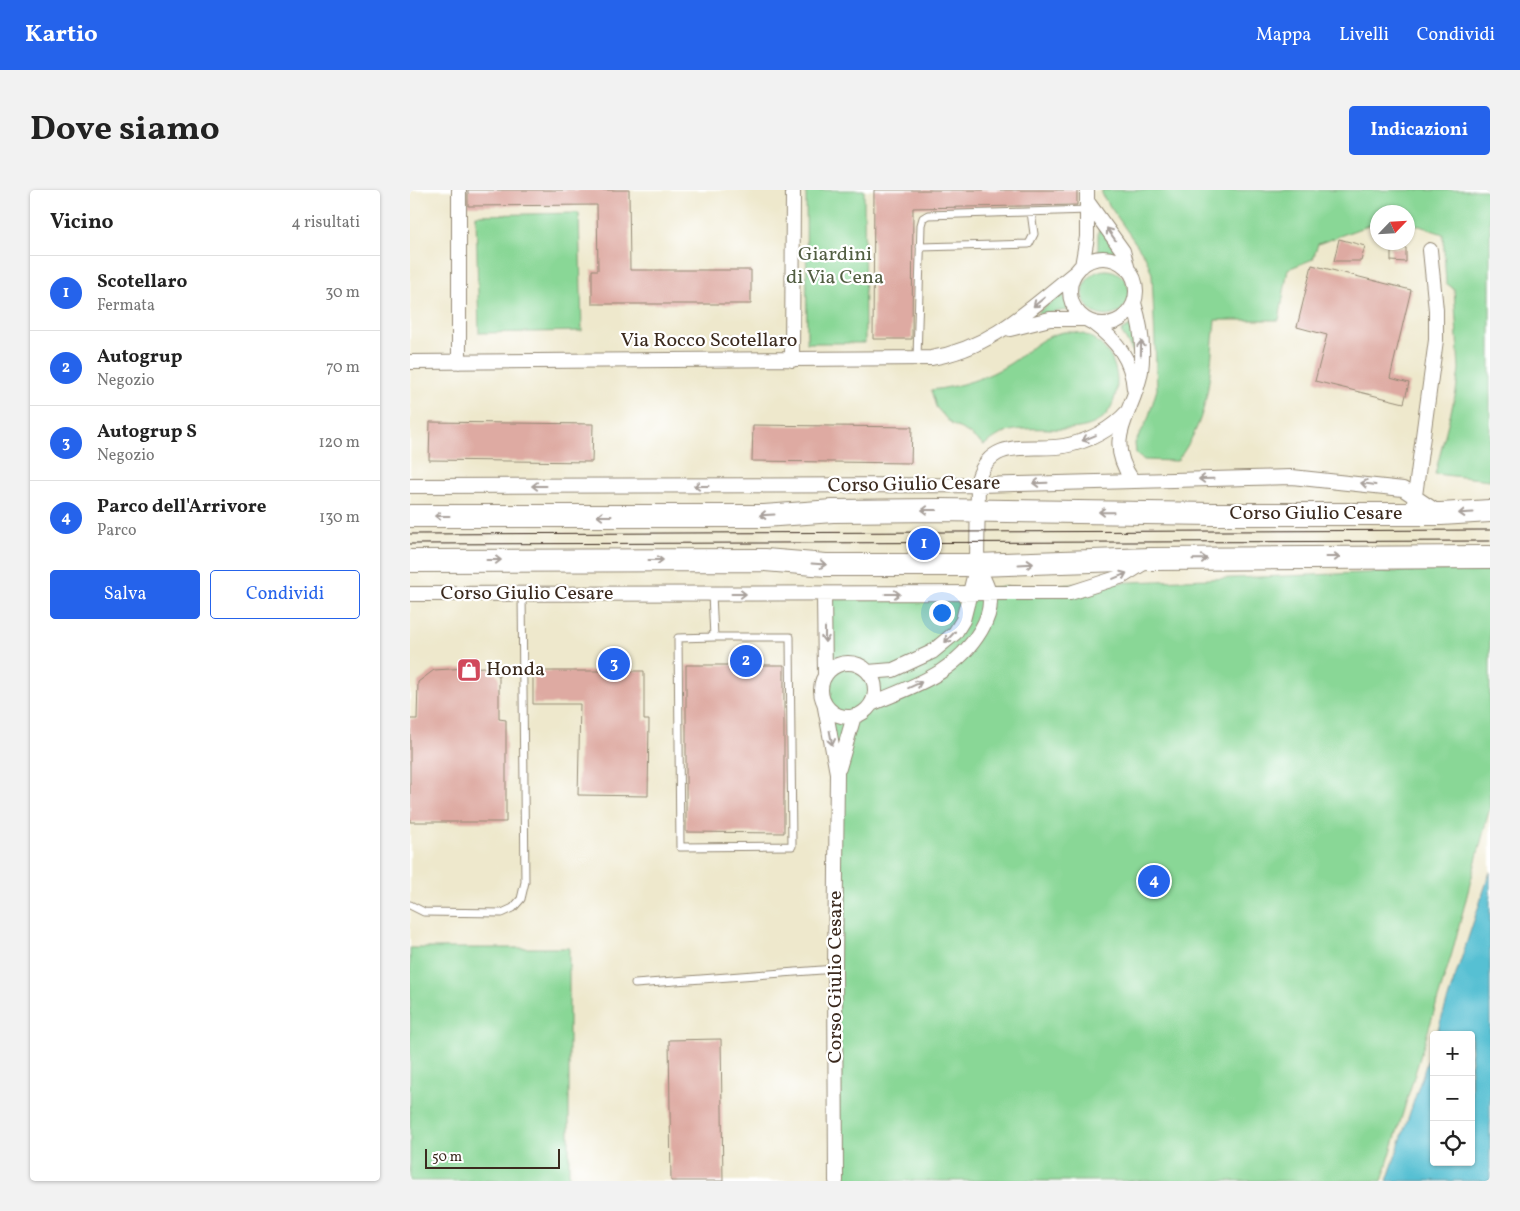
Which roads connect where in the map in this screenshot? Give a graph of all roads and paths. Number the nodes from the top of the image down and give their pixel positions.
1 (459, 190) edge
2 (793, 190) edge
3 (1087, 200) edge
4 (1031, 212) junction
5 (920, 247) junction
6 (1430, 250) dead end
7 (1079, 269) junction
8 (1128, 270) junction
9 (1134, 303) junction
10 (1088, 320) junction
11 (1002, 331) junction
12 (917, 358) junction
13 (792, 360) junction
14 (410, 362) edge
15 (459, 362) junction
16 (1134, 392) junction
17 (1128, 411) junction
18 (1132, 480) junction
19 (978, 485) junction
20 (410, 486) edge
21 (1414, 505) junction
22 (978, 510) junction
23 (1490, 511) edge
24 (410, 516) edge
25 (1490, 557) edge
26 (1151, 559) junction
27 (410, 561) edge
28 (977, 565) junction
29 (410, 594) edge
30 (522, 594) junction
31 (712, 594) junction
32 (824, 594) junction
33 (970, 594) junction
34 (990, 594) junction
35 (714, 637) junction
36 (868, 672) junction
37 (825, 676) junction
38 (824, 702) junction
39 (871, 704) junction
40 (854, 716) junction
41 (837, 774) junction
42 (410, 905) edge
43 (835, 969) junction
44 (635, 984) dead end
45 (836, 1181) edge

1 - 15 street
2 - 13 street
3 - 4 lane
3 - 7 street
8 -> 3 street
4 - 5 lane
4 - 5 lane
5 - 12 lane
6 - 21 street, Corso Giulio Cesare
7 - 8 street
7 - 10 street
7 -> 11 street, Via Rocco Scotellaro
8 - 9 street
9 - 10 street
16 -> 9 street
10 - 11 street, Via Rocco Scotellaro
10 - 16 street
11 - 12 street, Via Rocco Scotellaro
12 - 13 street, Via Rocco Scotellaro
13 - 15 street, Via Rocco Scotellaro
14 - 15 street, Via Rocco Scotellaro
16 - 17 street
17 - 18 street
17 -> 19 street
18 -> 19 street, Corso Giulio Cesare
21 -> 18 street, Corso Giulio Cesare
19 -> 20 street, Corso Giulio Cesare
19 - 22 street
21 -> 22 main road, Corso Giulio Cesare
23 -> 21 main road, Corso Giulio Cesare
22 -> 24 main road, Corso Giulio Cesare
22 - 28 street
26 -> 25 main road, Corso Giulio Cesare
28 -> 26 main road, Corso Giulio Cesare
34 -> 26 street, Corso Giulio Cesare
27 -> 28 main road, Corso Giulio Cesare
28 - 33 street
28 - 34 street
29 - 30 street, Corso Giulio Cesare
30 - 31 street, Corso Giulio Cesare
30 - 42 lane
31 -> 32 street, Corso Giulio Cesare
31 - 35 lane
32 -> 33 street, Corso Giulio Cesare
32 -> 37 street
33 - 34 street, Corso Giulio Cesare
33 -> 36 street
39 -> 34 street
35 - 35 lane
36 - 37 street
36 - 39 street
37 - 38 street
38 - 40 street
38 -> 41 street, Corso Giulio Cesare
39 - 40 street
40 - 41 street, Corso Giulio Cesare
41 - 43 street, Corso Giulio Cesare
43 - 44 lane
43 - 45 street, Corso Giulio Cesare

